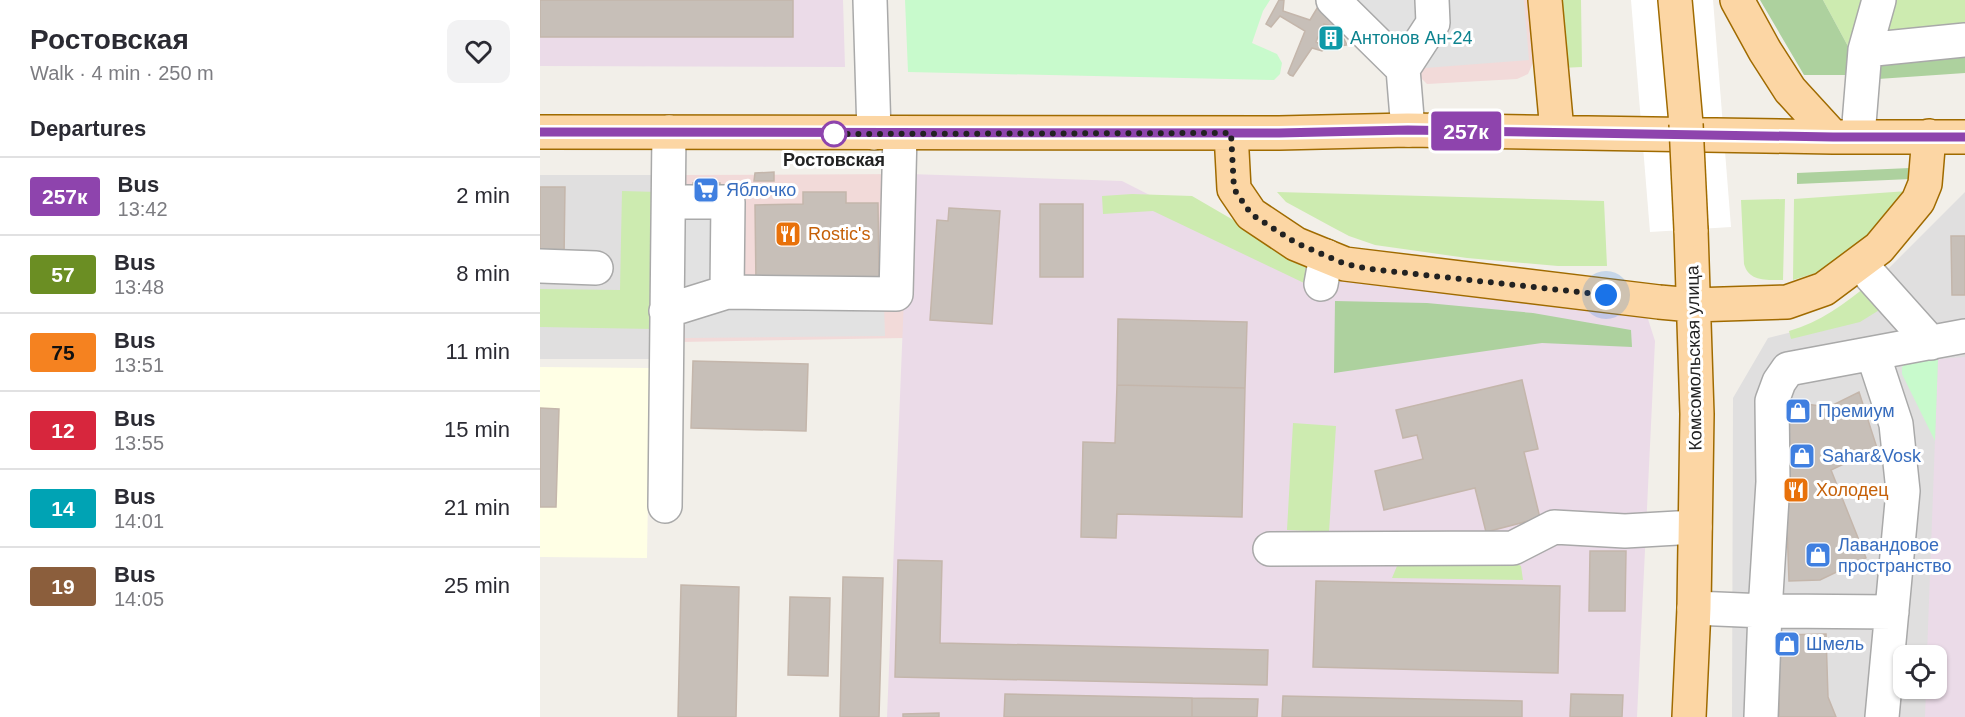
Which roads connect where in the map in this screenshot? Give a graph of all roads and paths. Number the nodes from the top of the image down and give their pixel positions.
1 (870, 0) edge
2 (1333, 0) edge
3 (1432, 0) edge
4 (1545, 0) edge
5 (1675, 0) edge
6 (1737, 0) edge
7 (1879, 0) edge
8 (1965, 40) edge
9 (1865, 50) junction
10 (1403, 69) junction
11 (1408, 130) junction
12 (1557, 131) junction
13 (540, 132) edge
14 (669, 132) junction
15 (887, 133) junction
16 (1231, 133) junction
17 (1845, 136) junction
18 (1929, 136) junction
19 (1965, 137) edge
20 (669, 202) junction
21 (540, 266) edge
22 (596, 268) dead end
23 (1871, 276) dead end
24 (727, 292) junction
25 (1692, 305) junction
26 (666, 311) junction
27 (1965, 336) edge
28 (1931, 343) junction
29 (1873, 354) junction
30 (665, 506) dead end
31 (1695, 527) junction
32 (1270, 549) dead end
33 (1694, 608) junction
34 (1765, 610) junction
35 (1892, 612) junction
36 (1689, 717) edge
37 (1761, 717) edge
38 (1882, 717) edge

1 - 15 lane
2 - 10 lane
3 - 10 lane
4 - 12 main road
5 - 25 main road, Комсомольская улица, bridge
6 - 17 main road
7 - 9 lane
8 - 9 lane
9 - 17 lane
10 - 11 lane
11 - 12 main road
11 - 16 main road
12 - 17 main road
13 - 14 main road
14 - 15 main road
14 - 20 lane
15 - 16 main road
15 - 24 lane
16 - 25 main road
17 - 18 main road
18 - 19 main road
18 - 25 main road
20 - 24 lane
20 - 26 lane
21 - 22 lane
23 - 28 lane
24 - 26 lane
25 - 31 main road, Комсомольская улица
26 - 30 lane
27 - 28 lane
28 - 29 lane
29 - 34 lane
29 - 35 lane
31 - 32 lane
31 - 33 main road, Комсомольская улица
33 - 34 lane
33 - 36 main road, Комсомольская улица
34 - 35 lane
34 - 37 lane
35 - 38 lane

